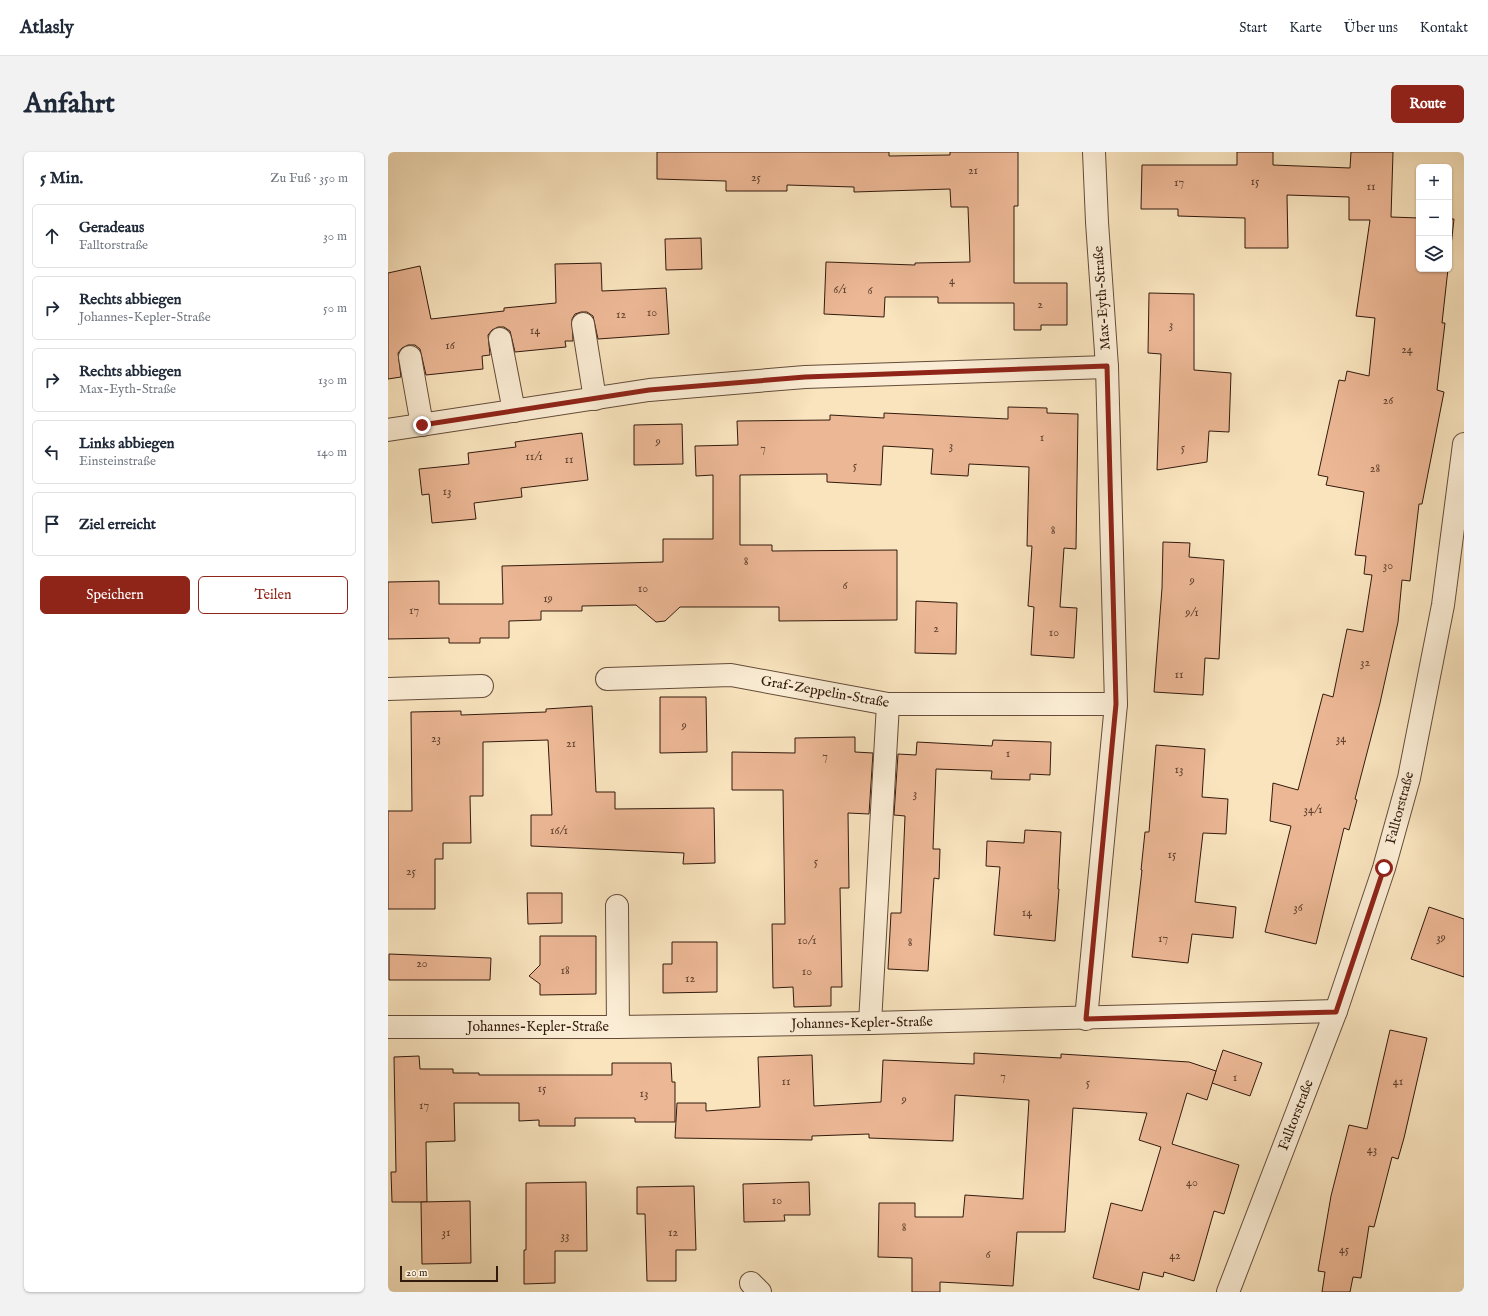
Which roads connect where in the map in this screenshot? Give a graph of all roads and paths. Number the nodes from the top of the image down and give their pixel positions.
1 (1094, 152) edge
2 (583, 324) dead end
3 (500, 339) dead end
4 (410, 357) dead end
5 (1107, 366) junction
6 (595, 399) junction
7 (514, 411) junction
8 (422, 425) junction
9 (388, 430) edge
10 (1464, 444) edge
11 (607, 679) dead end
12 (482, 686) dead end
13 (388, 689) edge
14 (888, 704) junction
15 (1116, 704) junction
16 (617, 906) dead end
17 (1336, 1012) junction
18 (1086, 1019) junction
19 (870, 1023) junction
20 (388, 1027) edge
21 (618, 1027) junction
22 (1228, 1292) edge

1 - 5 street, Max-Eyth-Straße
2 - 6 street
3 - 7 street
4 - 8 street
5 - 6 street
5 - 15 street, Max-Eyth-Straße
6 - 7 street
7 - 8 street
8 - 9 street
10 - 17 street, Falltorstraße
11 - 14 street, Graf-Zeppelin-Straße
12 - 13 street
14 - 15 street, Graf-Zeppelin-Straße
14 - 19 street
15 - 18 street, Max-Eyth-Straße
16 - 21 street
17 - 18 street, Johannes-Kepler-Straße
17 - 22 street, Falltorstraße
18 - 19 street, Johannes-Kepler-Straße
19 - 21 street, Johannes-Kepler-Straße
20 - 21 street, Johannes-Kepler-Straße

